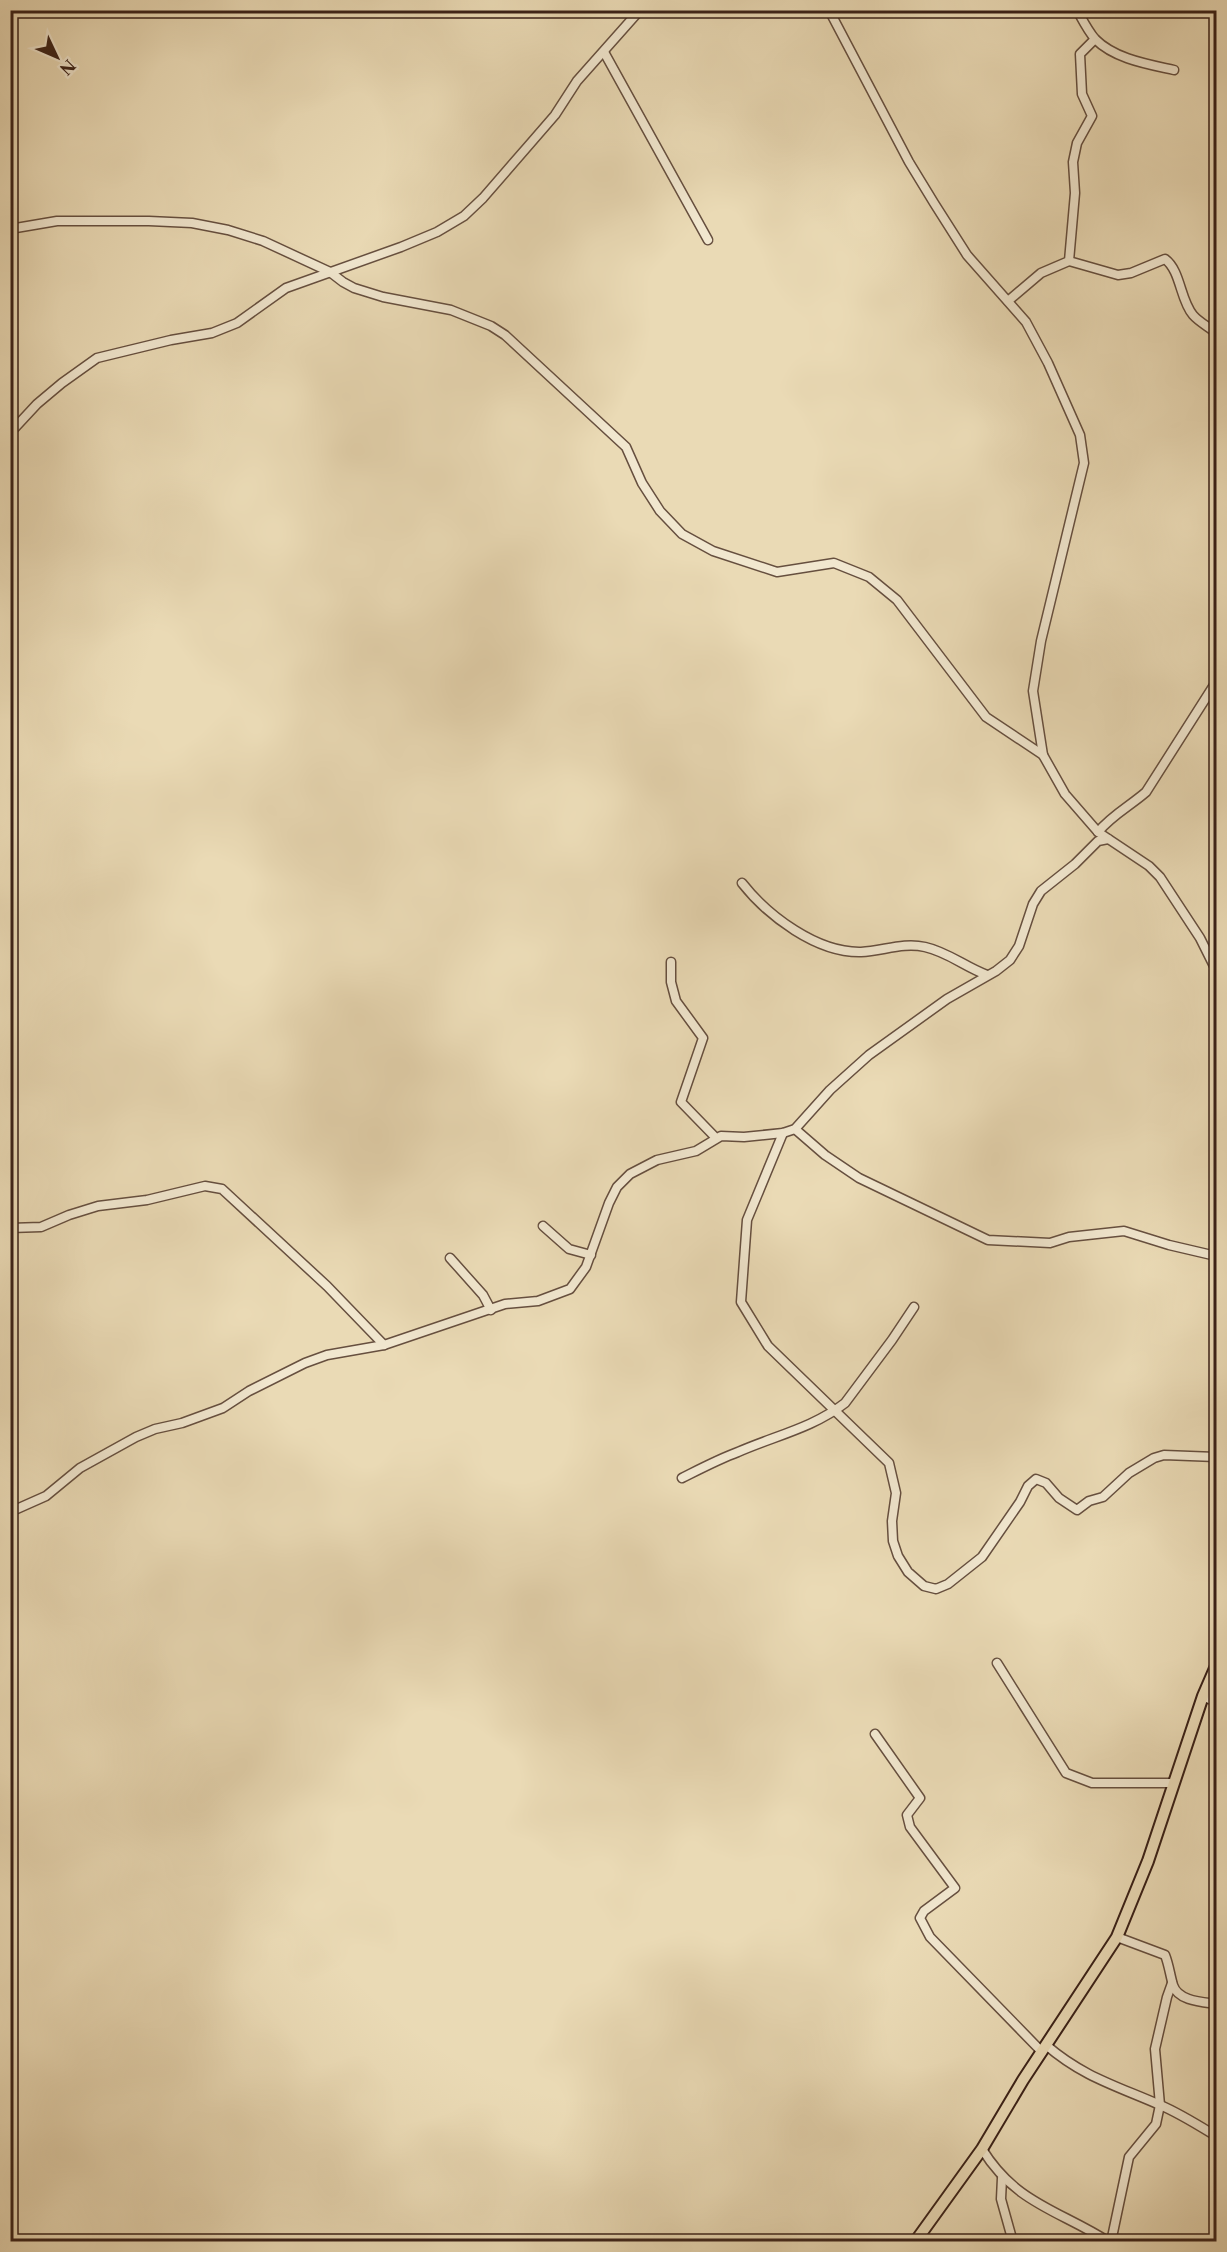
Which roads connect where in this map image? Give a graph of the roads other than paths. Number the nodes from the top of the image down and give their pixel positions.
1 (640, 10) edge
2 (829, 10) edge
3 (1077, 10) edge
4 (1095, 39) junction
5 (604, 52) junction
6 (1174, 70) dead end
7 (10, 229) edge
8 (708, 240) dead end
9 (1069, 261) junction
10 (330, 272) junction
11 (1008, 301) junction
12 (1216, 333) edge
13 (10, 433) edge
14 (1216, 682) edge
15 (1043, 755) junction
16 (1098, 832) junction
17 (1108, 839) junction
18 (742, 883) dead end
19 (671, 962) dead end
20 (1216, 970) edge
21 (987, 975) junction
22 (795, 1129) junction
23 (783, 1133) junction
24 (716, 1138) junction
25 (543, 1226) dead end
26 (10, 1228) edge
27 (591, 1255) junction
28 (1216, 1256) edge
29 (450, 1258) dead end
30 (914, 1307) dead end
31 (491, 1310) junction
32 (384, 1346) junction
33 (836, 1410) junction
34 (1216, 1457) edge
35 (682, 1478) dead end
36 (10, 1512) edge
37 (997, 1663) dead end
38 (1216, 1666) edge
39 (1203, 1696) junction
40 (1216, 1702) edge
41 (875, 1734) dead end
42 (1174, 1783) junction
43 (1117, 1937) junction
44 (1172, 1983) junction
45 (1216, 2004) edge
46 (1044, 2048) junction
47 (1160, 2105) junction
48 (1216, 2136) edge
49 (982, 2149) junction
50 (1002, 2178) junction
51 (915, 2241) edge
52 (1013, 2241) edge
53 (1110, 2241) edge

1 - 5 street
2 - 11 street
3 - 4 street
4 - 6 street
4 - 9 street
5 - 8 street
5 - 10 street
7 - 10 street
9 - 11 street
9 - 12 street
10 - 13 street
10 - 15 street
11 - 15 street
14 - 16 street
15 - 16 street
16 - 17 street
17 - 20 street
17 - 21 street
18 - 21 street
19 - 24 street
21 - 22 street
22 - 23 street
22 - 28 street
23 - 24 street
23 - 33 street
24 - 27 street
25 - 27 street
26 - 32 street
27 - 31 street
29 - 31 street
30 - 33 street
31 - 32 street
32 - 36 street
33 - 34 street
33 - 35 street
37 - 42 street
38 - 39 main road
39 - 40 street
39 - 42 main road
41 - 46 street
42 - 43 main road
43 - 44 street
43 - 46 main road
44 - 45 street
44 - 47 street
46 - 47 street
46 - 49 main road
47 - 48 street
47 - 53 street
49 - 50 street
49 - 51 main road
50 - 52 street
50 - 53 street

